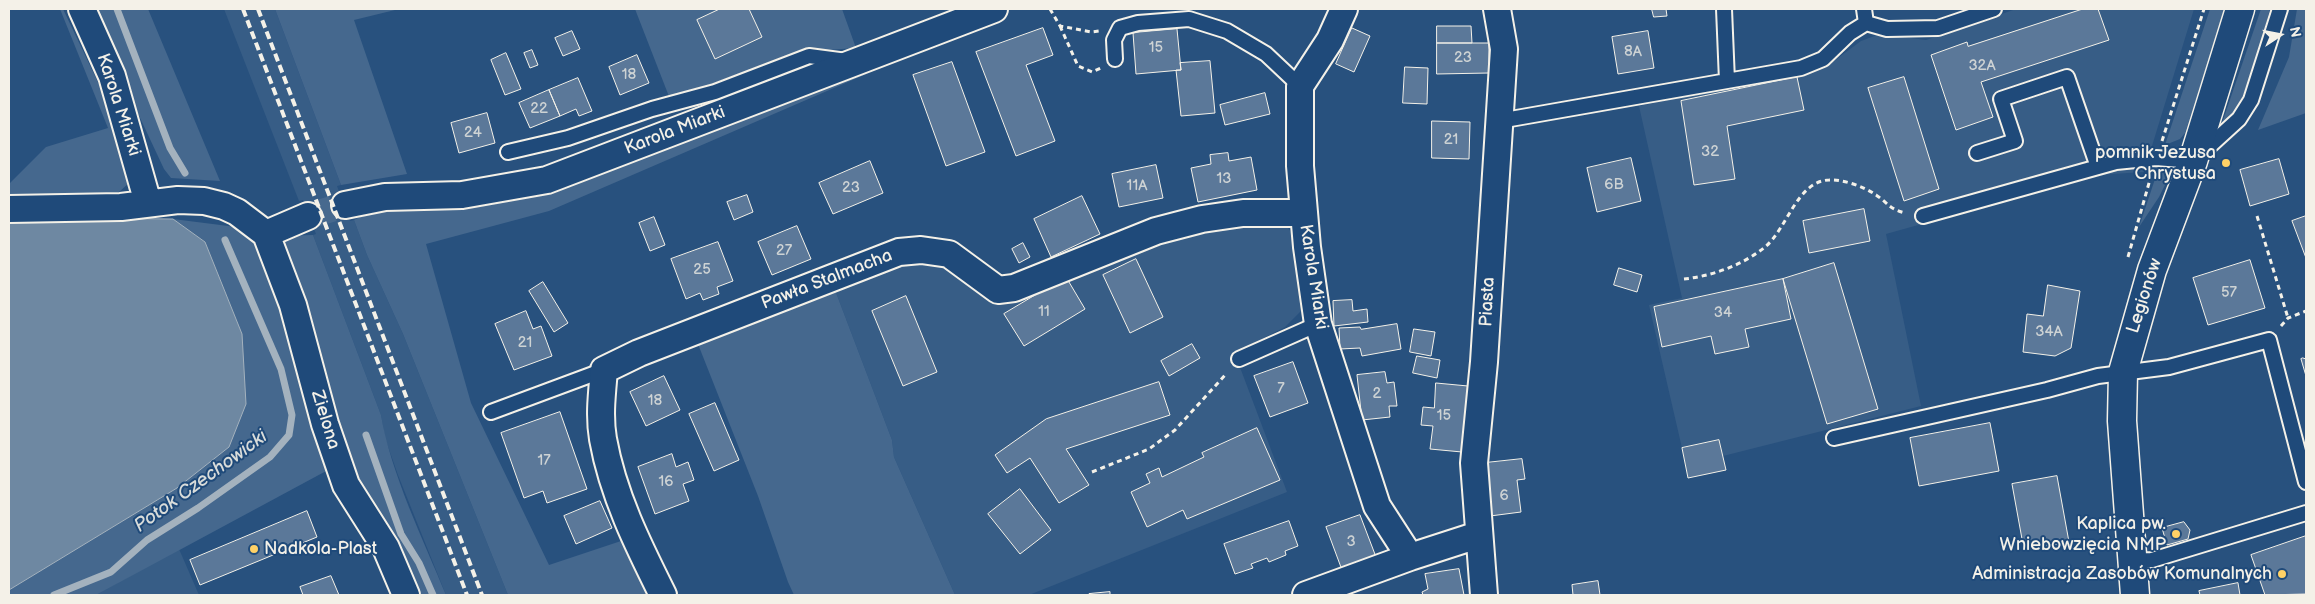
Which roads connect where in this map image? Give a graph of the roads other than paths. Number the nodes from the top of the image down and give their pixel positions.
1 (82, 9) edge
2 (994, 9) edge
3 (1344, 9) edge
4 (1497, 9) edge
5 (1724, 9) edge
6 (1864, 9) edge
7 (1994, 9) edge
8 (2240, 9) edge
9 (2280, 9) edge
10 (1866, 23) junction
11 (1115, 59) road end
12 (855, 62) junction
13 (1727, 81) junction
14 (1300, 86) junction
15 (1499, 121) junction
16 (508, 152) dead end
17 (1977, 153) dead end
18 (2193, 161) junction
19 (2098, 167) junction
20 (148, 203) junction
21 (345, 205) tunnel mouth
22 (9, 209) edge
23 (1304, 213) junction
24 (308, 216) tunnel mouth
25 (1922, 216) road end
26 (266, 234) junction
27 (1318, 324) junction
28 (1239, 359) road end
29 (604, 370) junction
30 (2123, 372) junction
31 (491, 412) dead end
32 (1834, 438) dead end
33 (2306, 482) edge
34 (2306, 513) edge
35 (1478, 535) junction
36 (1410, 557) junction
37 (2132, 561) junction
38 (406, 595) edge
39 (663, 595) edge
40 (1306, 595) edge
41 (1484, 595) edge
42 (2135, 595) edge

1 - 20 street, Karola Miarki
2 - 12 street, Karola Miarki
3 - 14 street
4 - 15 street, Piasta
5 - 13 lane
6 - 10 lane
7 - 10 lane
8 - 18 street, Legionów
9 - 18 lane
10 - 13 lane
11 - 14 lane
12 - 16 lane
12 - 21 street, Karola Miarki
13 - 15 lane
14 - 23 street, Karola Miarki
15 - 35 street, Piasta
17 - 19 lane
18 - 19 lane
18 - 30 street, Legionów
19 - 25 lane
20 - 22 street
20 - 26 street
23 - 27 street, Karola Miarki
23 - 29 street, Pawła Stalmacha
24 - 26 street
26 - 38 street, Zielona
27 - 28 lane
27 - 36 street, Karola Miarki
29 - 31 lane
29 - 39 street
30 - 32 lane
30 - 33 lane
30 - 37 street, Legionów
34 - 37 lane
35 - 36 street
35 - 41 street, Piasta
36 - 40 street
37 - 42 street, Legionów

